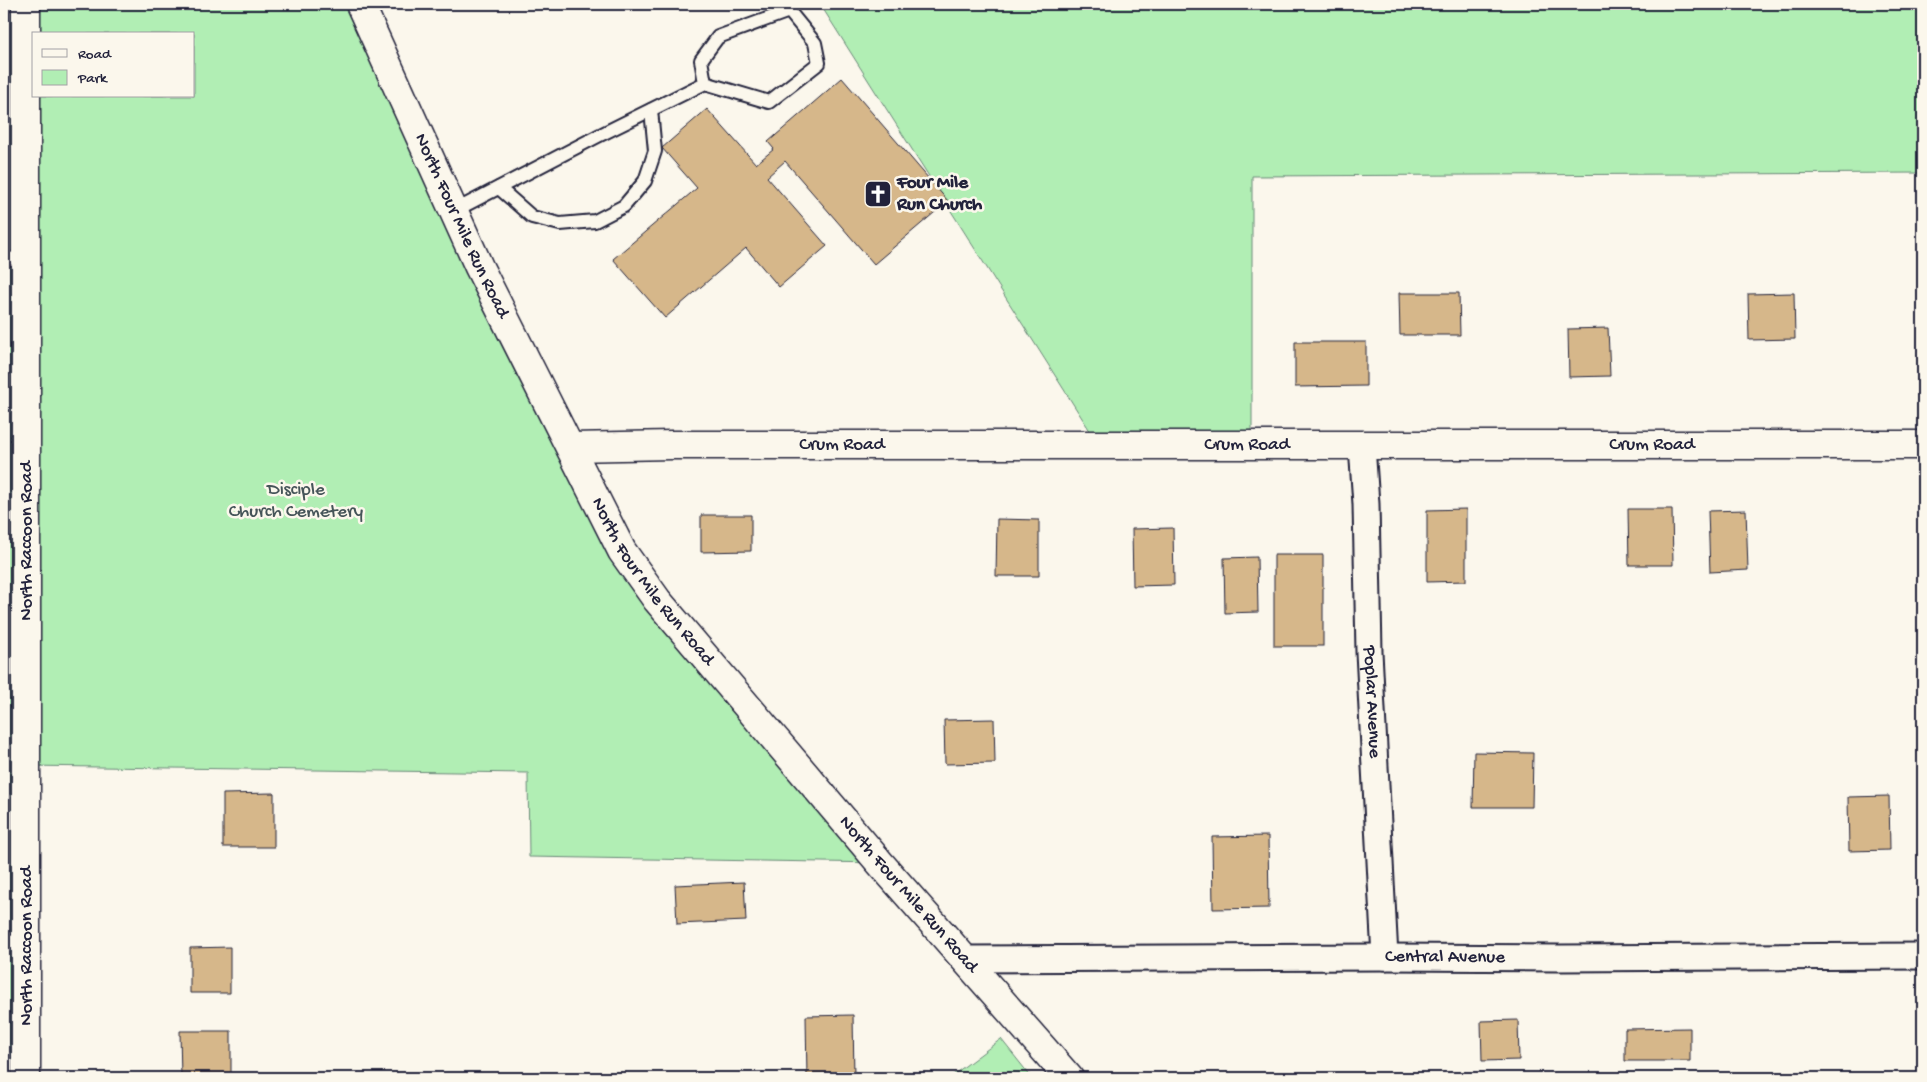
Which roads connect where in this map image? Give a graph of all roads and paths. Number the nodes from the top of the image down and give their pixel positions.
1 (26, 4) edge
2 (360, 4) edge
3 (705, 83) junction
4 (650, 110) junction
5 (499, 188) junction
6 (454, 211) junction
7 (15, 259) edge
8 (1923, 445) edge
9 (1362, 446) junction
10 (571, 448) junction
11 (15, 941) edge
12 (1923, 956) edge
13 (1385, 957) junction
14 (966, 959) junction
15 (26, 1078) edge
16 (1069, 1078) edge

1 - 7 street, North Raccoon Road
2 - 6 street, North Four Mile Run Road
3 - 3 lane
3 - 4 lane
4 - 5 lane
4 - 5 lane
5 - 6 lane
6 - 10 street, North Four Mile Run Road
7 - 11 street, North Raccoon Road
8 - 9 street, Crum Road
9 - 10 street, Crum Road
9 - 13 street, Poplar Avenue
10 - 14 street, North Four Mile Run Road
11 - 15 street, North Raccoon Road
12 - 13 street, Central Avenue
13 - 14 street, Central Avenue
14 - 16 street, North Four Mile Run Road

